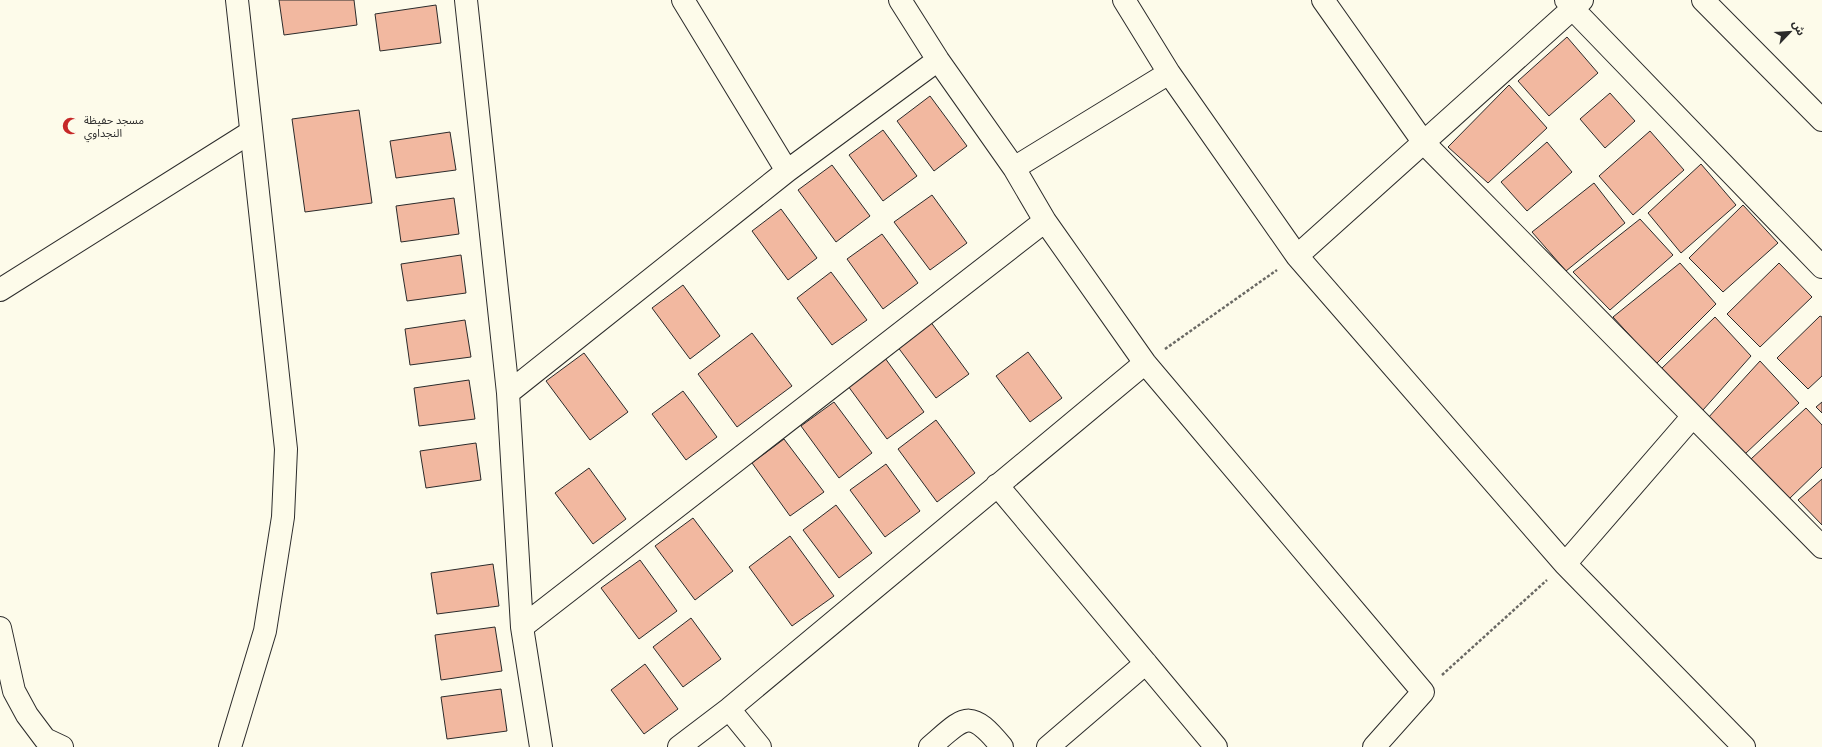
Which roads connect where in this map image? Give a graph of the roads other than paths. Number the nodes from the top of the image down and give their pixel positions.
1 (237, 0) edge
2 (466, 0) edge
3 (683, 0) edge
4 (900, 0) edge
5 (1124, 0) edge
6 (1323, 0) edge
7 (1703, 0) edge
8 (1574, 3) edge
9 (938, 60) junction
10 (1169, 73) junction
11 (1822, 120) edge
12 (251, 132) junction
13 (1424, 142) junction
14 (1014, 168) junction
15 (787, 171) junction
16 (1045, 221) junction
17 (1297, 256) junction
18 (1822, 267) edge
19 (0, 290) edge
20 (1145, 363) junction
21 (508, 393) junction
22 (1693, 416) junction
23 (997, 485) junction
24 (1822, 546) edge
25 (1565, 564) junction
26 (522, 627) junction
27 (0, 628) edge
28 (1146, 663) junction
29 (729, 709) junction
30 (62, 747) edge
31 (230, 747) edge
32 (541, 747) edge
33 (679, 747) edge
34 (760, 747) edge
35 (930, 747) edge
36 (1002, 747) edge
37 (1048, 747) edge
38 (1216, 747) edge
39 (1374, 747) edge
40 (1744, 747) edge

1 - 12 street
2 - 21 street
3 - 15 street
4 - 9 street
5 - 10 street
6 - 13 street
7 - 11 street
8 - 13 street
8 - 18 street
9 - 14 street
9 - 15 street
10 - 14 street
10 - 17 street
12 - 19 street
12 - 31 street
13 - 17 street
13 - 22 street
14 - 16 street
15 - 21 street
16 - 20 street
16 - 26 street
17 - 25 street
20 - 23 street
20 - 39 street
21 - 26 street
22 - 24 street
22 - 25 street
23 - 28 street
23 - 29 street
25 - 40 street
26 - 32 street
27 - 30 street
28 - 37 street
28 - 38 street
29 - 33 street
29 - 34 street
35 - 36 street

